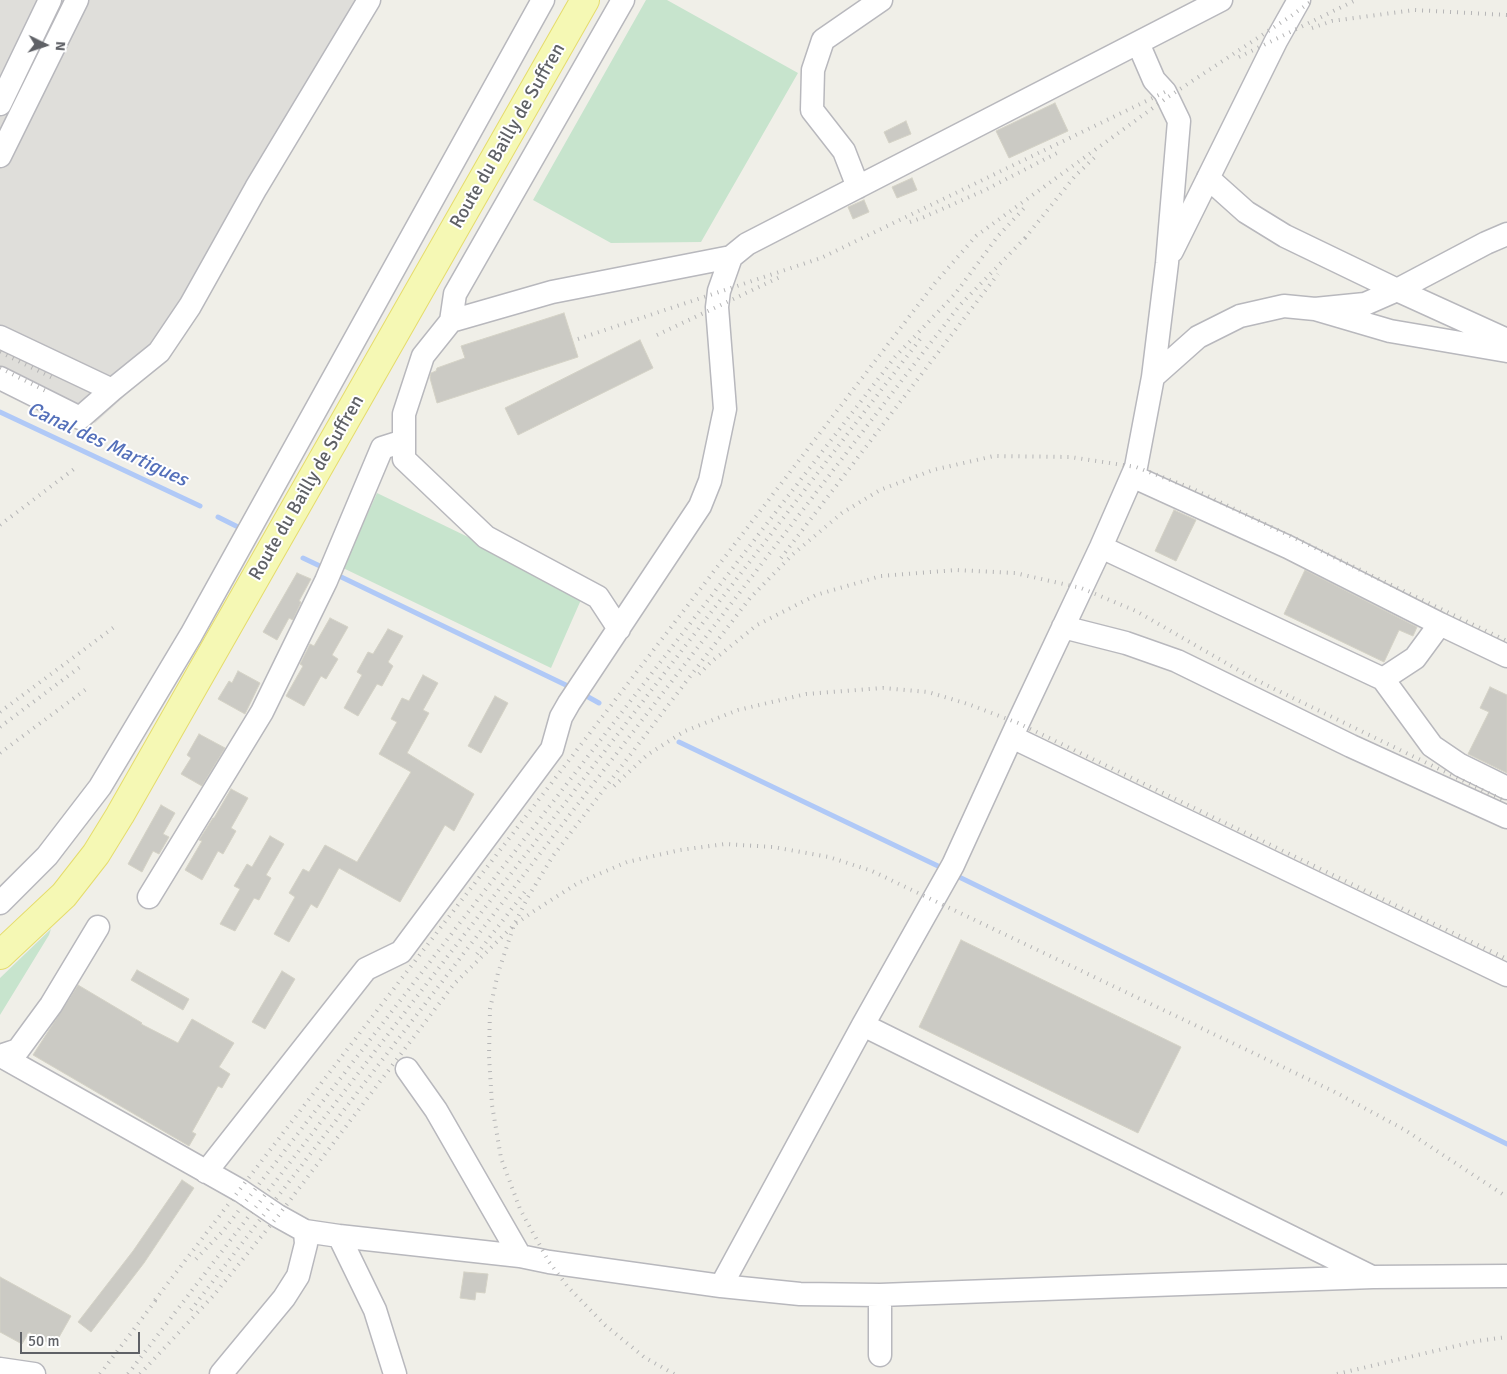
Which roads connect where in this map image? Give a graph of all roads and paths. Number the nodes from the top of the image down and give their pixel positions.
1 (50, 0) edge
2 (77, 0) edge
3 (369, 0) edge
4 (543, 0) edge
5 (586, 0) edge
6 (623, 0) edge
7 (881, 0) edge
8 (1221, 0) edge
9 (1299, 0) edge
10 (1138, 43) junction
11 (0, 104) edge
12 (0, 156) edge
13 (1208, 178) junction
14 (858, 187) junction
15 (1507, 234) edge
16 (731, 257) junction
17 (1166, 263) junction
18 (1397, 290) junction
19 (1315, 309) junction
20 (452, 321) junction
21 (0, 336) edge
22 (1507, 340) edge
23 (1507, 351) edge
24 (1153, 377) junction
25 (0, 378) edge
26 (112, 390) junction
27 (404, 441) junction
28 (1132, 476) junction
29 (1101, 547) junction
30 (1440, 624) junction
31 (1063, 627) junction
32 (619, 629) junction
33 (1507, 656) edge
34 (1383, 679) junction
35 (1012, 737) junction
36 (1507, 788) edge
37 (1507, 817) edge
38 (150, 897) dead end
39 (0, 903) edge
40 (98, 927) dead end
41 (0, 955) edge
42 (1507, 975) edge
43 (863, 1025) junction
44 (0, 1056) edge
45 (407, 1069) dead end
46 (206, 1172) junction
47 (305, 1231) junction
48 (339, 1236) junction
49 (520, 1256) junction
50 (1507, 1276) edge
51 (1373, 1277) junction
52 (721, 1286) junction
53 (880, 1295) junction
54 (880, 1355) dead end
55 (0, 1369) edge
56 (34, 1374) edge
57 (221, 1374) edge
58 (394, 1374) edge

1 - 11 street
2 - 12 street
3 - 26 street
4 - 39 street
5 - 41 main road, Route du Bailly de Suffren
6 - 20 street
7 - 14 street
8 - 10 street
9 - 13 street
10 - 14 street
10 - 17 street
13 - 17 street
13 - 18 street
14 - 16 street
15 - 18 street
16 - 20 street
16 - 32 street
17 - 24 street
18 - 19 street
18 - 22 street
19 - 23 street
19 - 24 street
20 - 27 street
21 - 26 street
24 - 28 street
25 - 26 street
27 - 32 street
27 - 38 street
28 - 29 street
28 - 30 street
29 - 31 street
29 - 34 street
30 - 33 street
30 - 34 street
31 - 35 street
31 - 37 street
32 - 46 street
34 - 36 street
35 - 42 street
35 - 43 street
40 - 44 street
43 - 51 street
43 - 52 street
44 - 46 street
45 - 49 street
46 - 47 street
47 - 48 street
47 - 57 street
48 - 49 street
48 - 58 street
49 - 52 street
50 - 51 street
51 - 53 street
52 - 53 street
53 - 54 street
55 - 56 street

